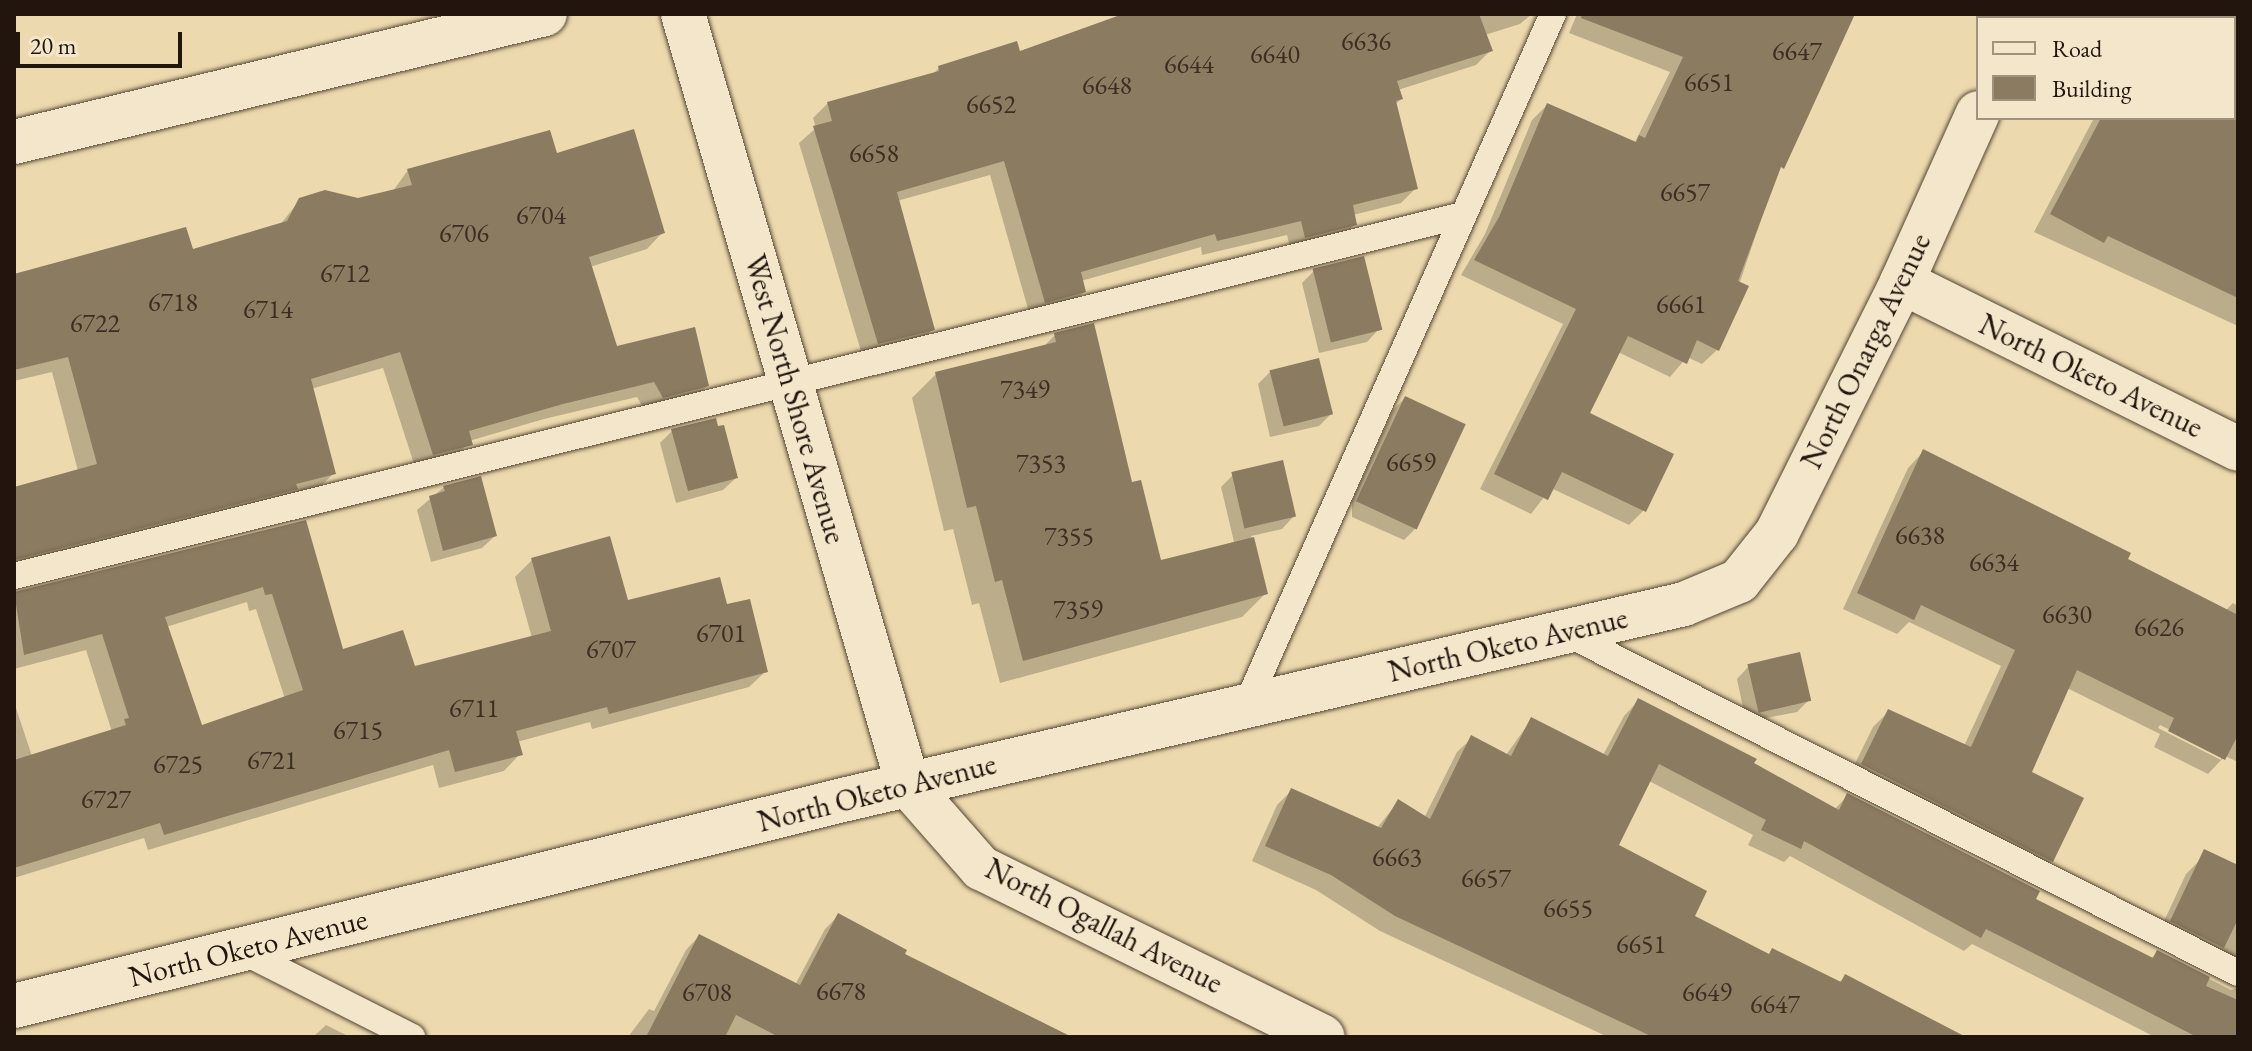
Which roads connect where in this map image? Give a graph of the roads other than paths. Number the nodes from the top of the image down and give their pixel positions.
1 (545, 14) edge
2 (683, 14) edge
3 (1553, 14) edge
4 (1976, 117) edge
5 (14, 142) edge
6 (1463, 215) junction
7 (1902, 282) junction
8 (790, 381) junction
9 (2238, 449) edge
10 (14, 576) edge
11 (1739, 581) joint
12 (1564, 632) junction
13 (1246, 706) junction
14 (908, 785) junction
15 (240, 950) junction
16 (2238, 973) edge
17 (14, 1006) edge
18 (412, 1037) edge
19 (1323, 1037) edge

1 - 5 street
2 - 8 street, West North Shore Avenue
3 - 6 lane
4 - 7 street, North Onarga Avenue
6 - 8 lane
6 - 13 lane
7 - 9 street, North Oketo Avenue
7 - 11 street, North Onarga Avenue
8 - 10 lane
8 - 14 street, West North Shore Avenue
11 - 12 street, North Oketo Avenue
12 - 13 street, North Oketo Avenue
12 - 16 lane
13 - 14 street, North Oketo Avenue
14 - 15 street, North Oketo Avenue
14 - 19 street, North Ogallah Avenue
15 - 17 street, North Oketo Avenue
15 - 18 lane

